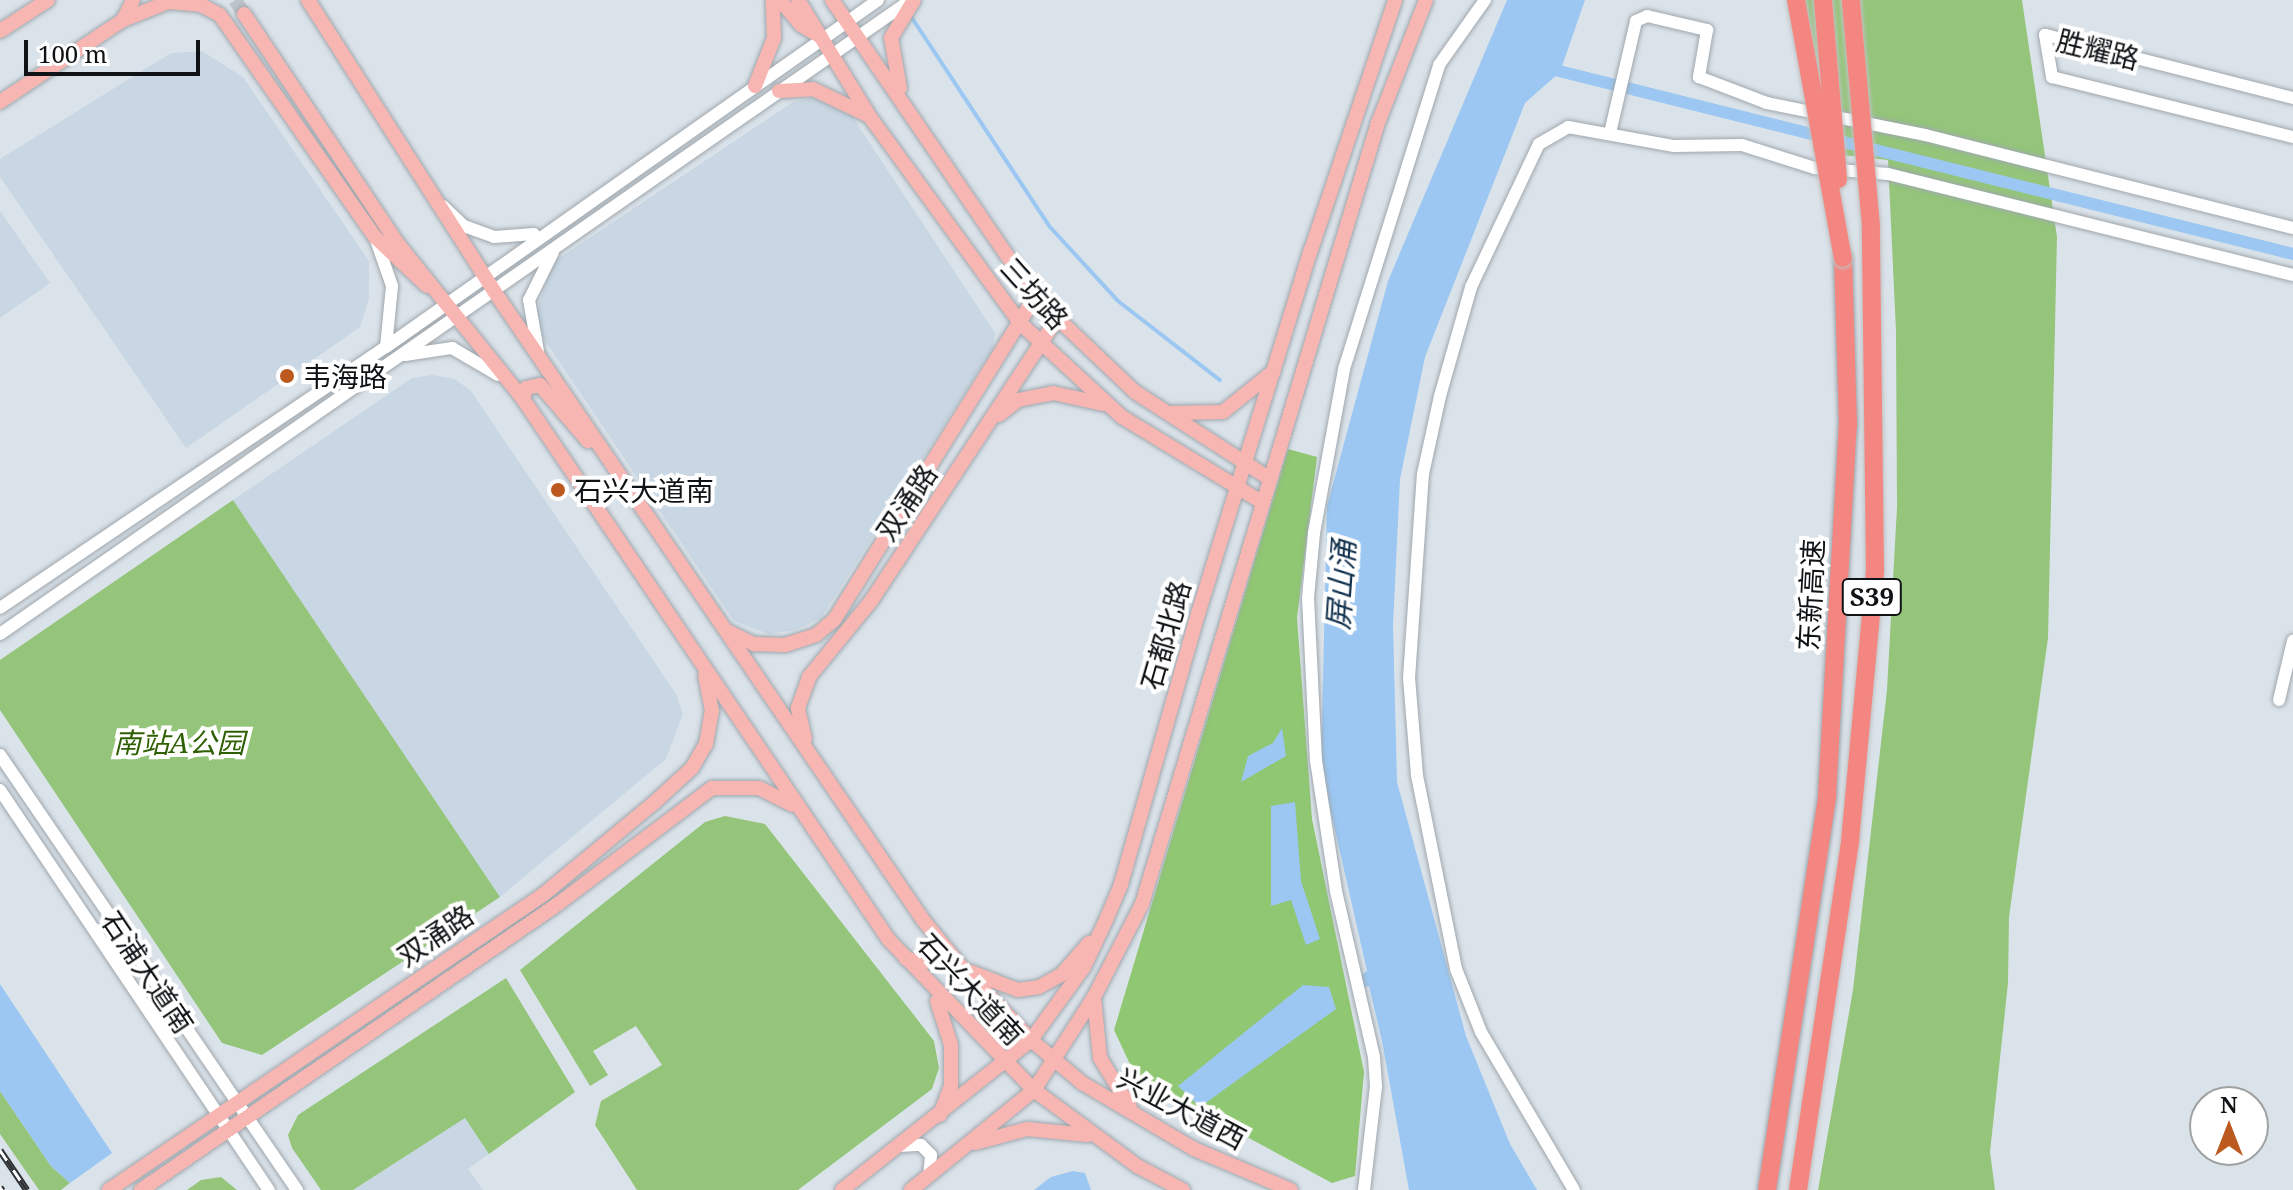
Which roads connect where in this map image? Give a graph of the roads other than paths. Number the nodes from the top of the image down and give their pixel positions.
1 (48, 0) edge
2 (133, 0) edge
3 (154, 0) edge
4 (308, 0) edge
5 (773, 0) edge
6 (780, 0) edge
7 (798, 0) edge
8 (832, 0) edge
9 (878, 0) edge
10 (913, 0) edge
11 (1395, 0) edge
12 (1426, 0) edge
13 (1485, 0) edge
14 (1796, 0) edge
15 (1823, 0) edge
16 (1851, 0) edge
17 (244, 14) tunnel mouth
18 (123, 20) junction
19 (847, 22) junction
20 (1386, 24) junction
21 (0, 31) edge
22 (1411, 32) junction
23 (858, 37) junction
24 (825, 39) junction
25 (834, 54) junction
26 (755, 86) junction
27 (779, 91) junction
28 (2293, 98) edge
29 (0, 102) edge
30 (906, 103) junction
31 (870, 117) junction
32 (1610, 133) junction
33 (2293, 137) edge
34 (439, 203) junction
35 (2293, 228) edge
36 (549, 229) junction
37 (375, 237) junction
38 (560, 243) junction
39 (1843, 258) junction
40 (485, 274) junction
41 (2293, 275) edge
42 (494, 291) junction
43 (1035, 297) junction
44 (447, 300) junction
45 (457, 314) junction
46 (1057, 319) junction
47 (1020, 323) junction
48 (1043, 343) junction
49 (1283, 344) junction
50 (1312, 348) junction
51 (388, 353) junction
52 (542, 361) junction
53 (1277, 368) junction
54 (513, 385) junction
55 (1135, 392) junction
56 (523, 399) junction
57 (1166, 412) junction
58 (1117, 413) junction
59 (990, 423) junction
60 (1246, 465) junction
61 (614, 466) junction
62 (1270, 479) junction
63 (1237, 487) junction
64 (1262, 502) junction
65 (0, 608) edge
66 (1198, 614) junction
67 (1225, 622) junction
68 (724, 628) junction
69 (0, 634) edge
70 (2293, 641) edge
71 (704, 668) junction
72 (2279, 700) dead end
73 (0, 755) edge
74 (812, 758) junction
75 (0, 790) edge
76 (795, 807) junction
77 (1106, 920) junction
78 (936, 936) junction
79 (1124, 945) junction
80 (906, 959) junction
81 (959, 964) junction
82 (926, 984) junction
83 (1094, 997) junction
84 (1031, 1040) junction
85 (1055, 1062) junction
86 (1005, 1064) junction
87 (1034, 1090) junction
88 (238, 1104) junction
89 (220, 1116) junction
90 (940, 1116) junction
91 (1137, 1116) junction
92 (249, 1119) junction
93 (229, 1131) junction
94 (1092, 1136) junction
95 (967, 1145) junction
96 (899, 1146) junction
97 (929, 1176) junction
98 (109, 1190) edge
99 (141, 1190) edge
100 (269, 1190) edge
101 (297, 1190) edge
102 (842, 1190) edge
103 (911, 1190) edge
104 (1183, 1190) edge
105 (1291, 1190) edge
106 (1364, 1190) edge
107 (1574, 1190) edge
108 (1767, 1190) edge
109 (1798, 1190) edge

1 - 21 main road
2 - 18 main road
3 - 18 main road
4 - 34 main road, 石兴大道南
5 - 26 main road
6 - 24 main road
7 - 24 main road
8 - 19 main road
9 - 19 street
10 - 23 street
10 - 30 main road
11 - 20 main road, 石都北路
12 - 22 main road, 石都北路
13 - 106 street
14 - 39 highway, bridge
15 - 39 highway, 东新高速 / S39, bridge
16 - 109 highway, S39, bridge
17 - 44 main road, 石兴大道南
18 - 29 main road
18 - 37 main road
19 - 23 main road, 三坊路
19 - 24 street
20 - 22 main road
20 - 49 main road, 石都北路
22 - 50 main road, 石都北路
23 - 25 street
23 - 30 main road, 三坊路
24 - 25 main road, 三坊路
24 - 26 street
25 - 27 street
25 - 31 main road, 三坊路
26 - 36 street
27 - 31 main road
27 - 38 street
28 - 33 street, 胜耀路
30 - 43 main road, 三坊路
31 - 47 main road, 三坊路
32 - 35 street
32 - 41 street
32 - 107 street
34 - 36 street
34 - 40 main road, 石兴大道南
36 - 40 street
37 - 44 main road
37 - 51 street
38 - 42 street
38 - 52 street
39 - 108 highway, 东新高速 / S39
40 - 42 main road, 石兴大道南
40 - 44 street
42 - 45 street
42 - 52 main road, 石兴大道南
43 - 46 main road, 三坊路
43 - 47 main road, 双涌路
44 - 45 main road, 石兴大道南
44 - 51 street
45 - 51 street
45 - 54 main road, 石兴大道南
46 - 48 main road, 双涌路
46 - 55 main road, 三坊路
47 - 48 main road, 三坊路
47 - 68 main road, 双涌路
48 - 58 main road, 三坊路
48 - 59 main road, 双涌路
49 - 50 main road
49 - 53 main road, 石都北路
50 - 62 main road, 石都北路
51 - 54 street
51 - 65 street
51 - 69 street
52 - 61 main road, 石兴大道南
53 - 57 main road
53 - 60 main road, 石都北路
54 - 56 main road, 石兴大道南
55 - 57 main road, 三坊路
55 - 58 main road
56 - 61 main road
56 - 71 main road, 石兴大道南
57 - 60 main road, 三坊路
58 - 59 main road
58 - 63 main road, 三坊路
59 - 74 main road, 双涌路
60 - 62 main road, 三坊路
60 - 63 main road, 石都北路
61 - 68 main road, 石兴大道南
62 - 64 main road, 石都北路
63 - 64 main road, 三坊路
63 - 66 main road, 石都北路
64 - 67 main road, 石都北路
66 - 67 main road
66 - 77 main road, 石都北路
67 - 79 main road, 石都北路
68 - 74 main road, 石兴大道南
70 - 72 street
71 - 76 main road, 石兴大道南
71 - 88 main road, 双涌路
73 - 88 street, 石浦大道南
74 - 78 main road, 石兴大道南
75 - 89 street, 石浦大道南
76 - 80 main road, 石兴大道南
76 - 92 main road, 双涌路
77 - 79 main road
77 - 81 main road
77 - 84 main road, 石都北路
78 - 80 main road
78 - 81 main road, 石兴大道南
79 - 83 main road, 石都北路
80 - 82 main road, 石兴大道南
81 - 84 main road, 石兴大道南
82 - 86 main road, 石兴大道南
82 - 90 main road
83 - 85 main road, 石都北路
83 - 91 main road
84 - 85 main road, 石兴大道南
84 - 86 main road, 石都北路
85 - 87 main road, 石都北路
85 - 91 main road, 兴业大道西
86 - 87 main road, 石兴大道南
86 - 90 main road, 石都北路
87 - 94 main road
87 - 95 main road, 石都北路
88 - 89 main road, 双涌路
88 - 92 street, 石浦大道南
89 - 93 street, 石浦大道南
89 - 98 main road, 双涌路
90 - 96 main road, 石都北路
91 - 105 main road, 兴业大道西
92 - 93 main road, 双涌路
92 - 101 street, 石浦大道南
93 - 99 main road, 双涌路
93 - 100 street, 石浦大道南
94 - 95 main road
94 - 104 main road
95 - 97 main road, 石都北路
96 - 97 street
96 - 102 main road, 石都北路
97 - 103 main road, 石都北路

